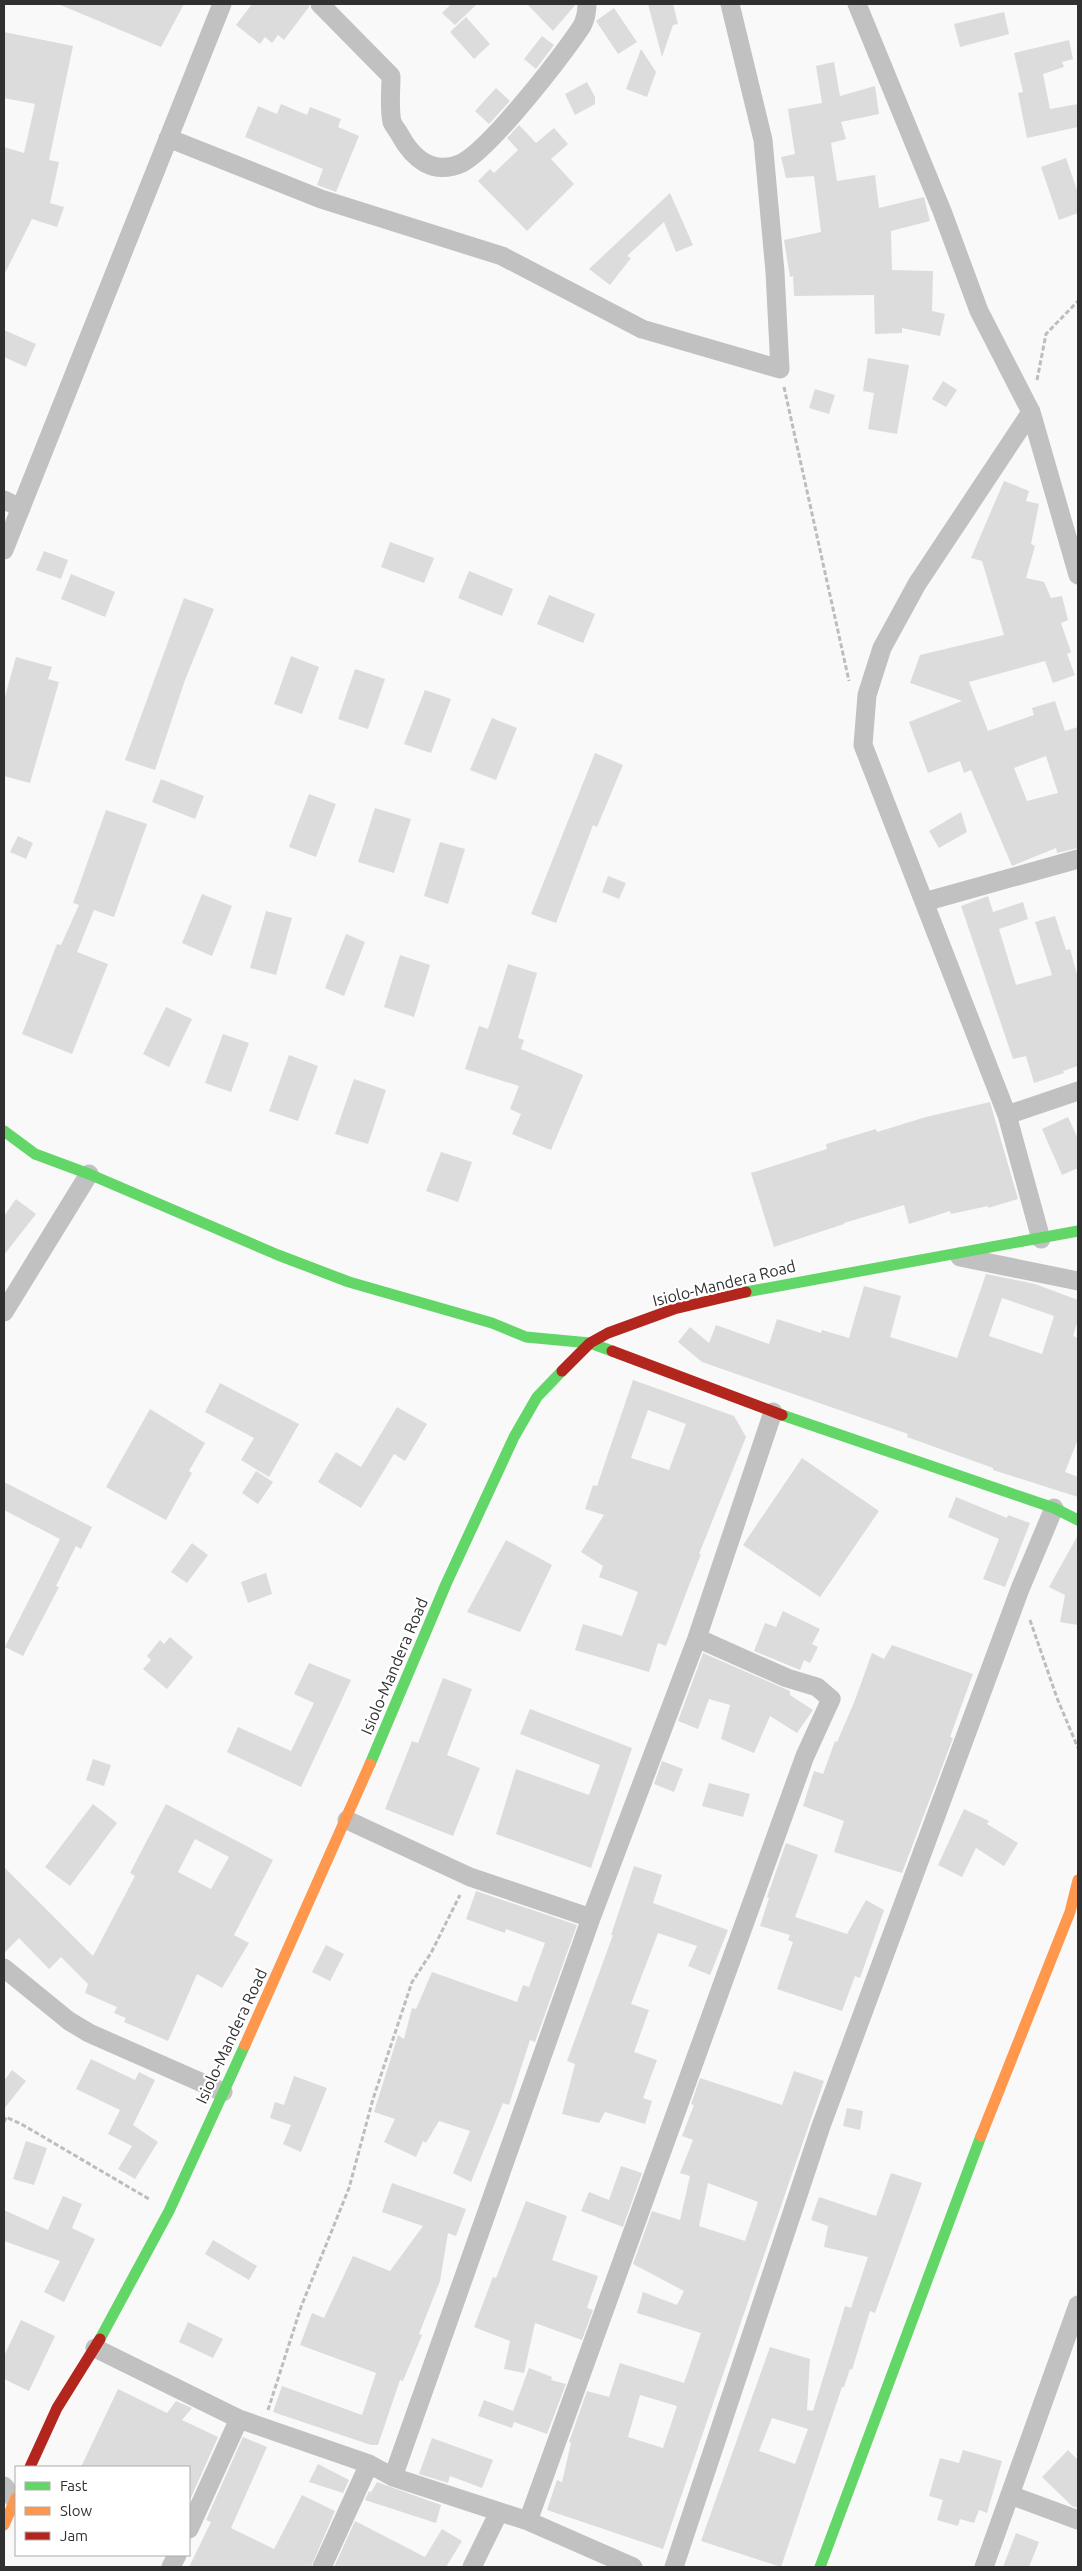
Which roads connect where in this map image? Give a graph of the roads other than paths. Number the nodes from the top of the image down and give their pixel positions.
1 (222, 4) edge
2 (320, 4) edge
3 (587, 4) edge
4 (730, 4) edge
5 (857, 4) edge
6 (168, 138) junction
7 (1031, 412) junction
8 (4, 500) edge
9 (22, 508) junction
10 (4, 550) edge
11 (1078, 575) edge
12 (1078, 859) edge
13 (924, 902) junction
14 (1078, 1092) edge
15 (1007, 1116) junction
16 (4, 1130) edge
17 (89, 1174) junction
18 (1078, 1231) edge
19 (1041, 1239) junction
20 (946, 1254) junction
21 (1078, 1282) edge
22 (4, 1312) edge
23 (590, 1343) junction
24 (773, 1412) junction
25 (1054, 1508) junction
26 (1078, 1520) edge
27 (697, 1638) junction
28 (347, 1820) junction
29 (1078, 1880) edge
30 (1074, 1914) edge
31 (591, 1918) junction
32 (4, 1968) edge
33 (223, 2092) junction
34 (1078, 2305) edge
35 (95, 2348) junction
36 (239, 2420) junction
37 (369, 2464) junction
38 (30, 2466) edge
39 (393, 2477) junction
40 (12, 2494) edge
41 (1010, 2495) junction
42 (499, 2512) junction
43 (1078, 2520) edge
44 (528, 2521) junction
45 (4, 2525) edge
46 (190, 2527) edge
47 (322, 2567) edge
48 (472, 2567) edge
49 (633, 2567) edge
50 (674, 2567) edge
51 (820, 2567) edge
52 (984, 2567) edge

1 - 6 street
2 - 3 street
4 - 6 street
5 - 7 street
6 - 9 street
7 - 11 street
7 - 13 street
8 - 9 street
9 - 10 street
12 - 13 street
13 - 15 street
14 - 15 street
15 - 19 street
16 - 17 main road
17 - 22 street
17 - 23 main road
18 - 19 main road, Isiolo-Mandera Road
19 - 20 main road, Isiolo-Mandera Road
20 - 21 street
20 - 23 main road, Isiolo-Mandera Road
23 - 24 main road
23 - 28 main road, Isiolo-Mandera Road
24 - 25 main road
24 - 27 street
25 - 26 main road
25 - 50 street
27 - 31 street
27 - 44 street
28 - 31 street
28 - 33 main road, Isiolo-Mandera Road
29 - 30 main road
30 - 51 main road
31 - 39 street
32 - 33 street
33 - 35 main road, Isiolo-Mandera Road
34 - 41 street
35 - 36 street
35 - 38 main road, Isiolo-Mandera Road
36 - 37 street
36 - 46 street
37 - 39 street
37 - 47 street
39 - 42 street
40 - 45 main road
41 - 43 street
41 - 52 street
42 - 44 street
42 - 48 street
44 - 49 street

